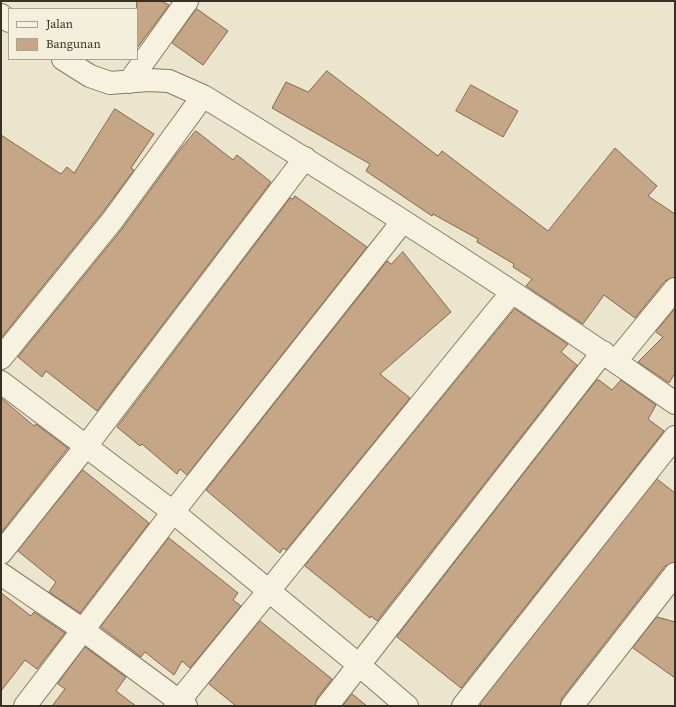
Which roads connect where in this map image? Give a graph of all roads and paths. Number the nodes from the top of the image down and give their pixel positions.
1 (187, 1) edge
2 (65, 60) edge
3 (129, 82) junction
4 (203, 96) junction
5 (306, 158) junction
6 (403, 221) junction
7 (675, 289) edge
8 (512, 292) junction
9 (609, 357) junction
10 (1, 358) edge
11 (1, 382) edge
12 (675, 403) edge
13 (675, 437) edge
14 (87, 445) junction
15 (173, 512) junction
16 (1, 553) edge
17 (1, 574) edge
18 (674, 579) edge
19 (269, 591) junction
20 (83, 630) junction
21 (359, 665) junction
22 (180, 704) edge
23 (25, 706) edge
24 (327, 706) edge
25 (407, 706) edge
26 (463, 706) edge
27 (572, 706) edge

1 - 3 street
2 - 3 street
3 - 4 street
4 - 5 street
4 - 10 street
5 - 6 street
5 - 14 street
6 - 8 street
6 - 15 street
7 - 9 street
8 - 9 street
8 - 19 street
9 - 12 street
9 - 21 street
11 - 14 street
13 - 26 street
14 - 15 street
14 - 16 street
15 - 19 street
15 - 20 street
17 - 20 street
18 - 27 street
19 - 21 street
19 - 22 street
20 - 22 street
20 - 23 street
21 - 24 street
21 - 25 street

